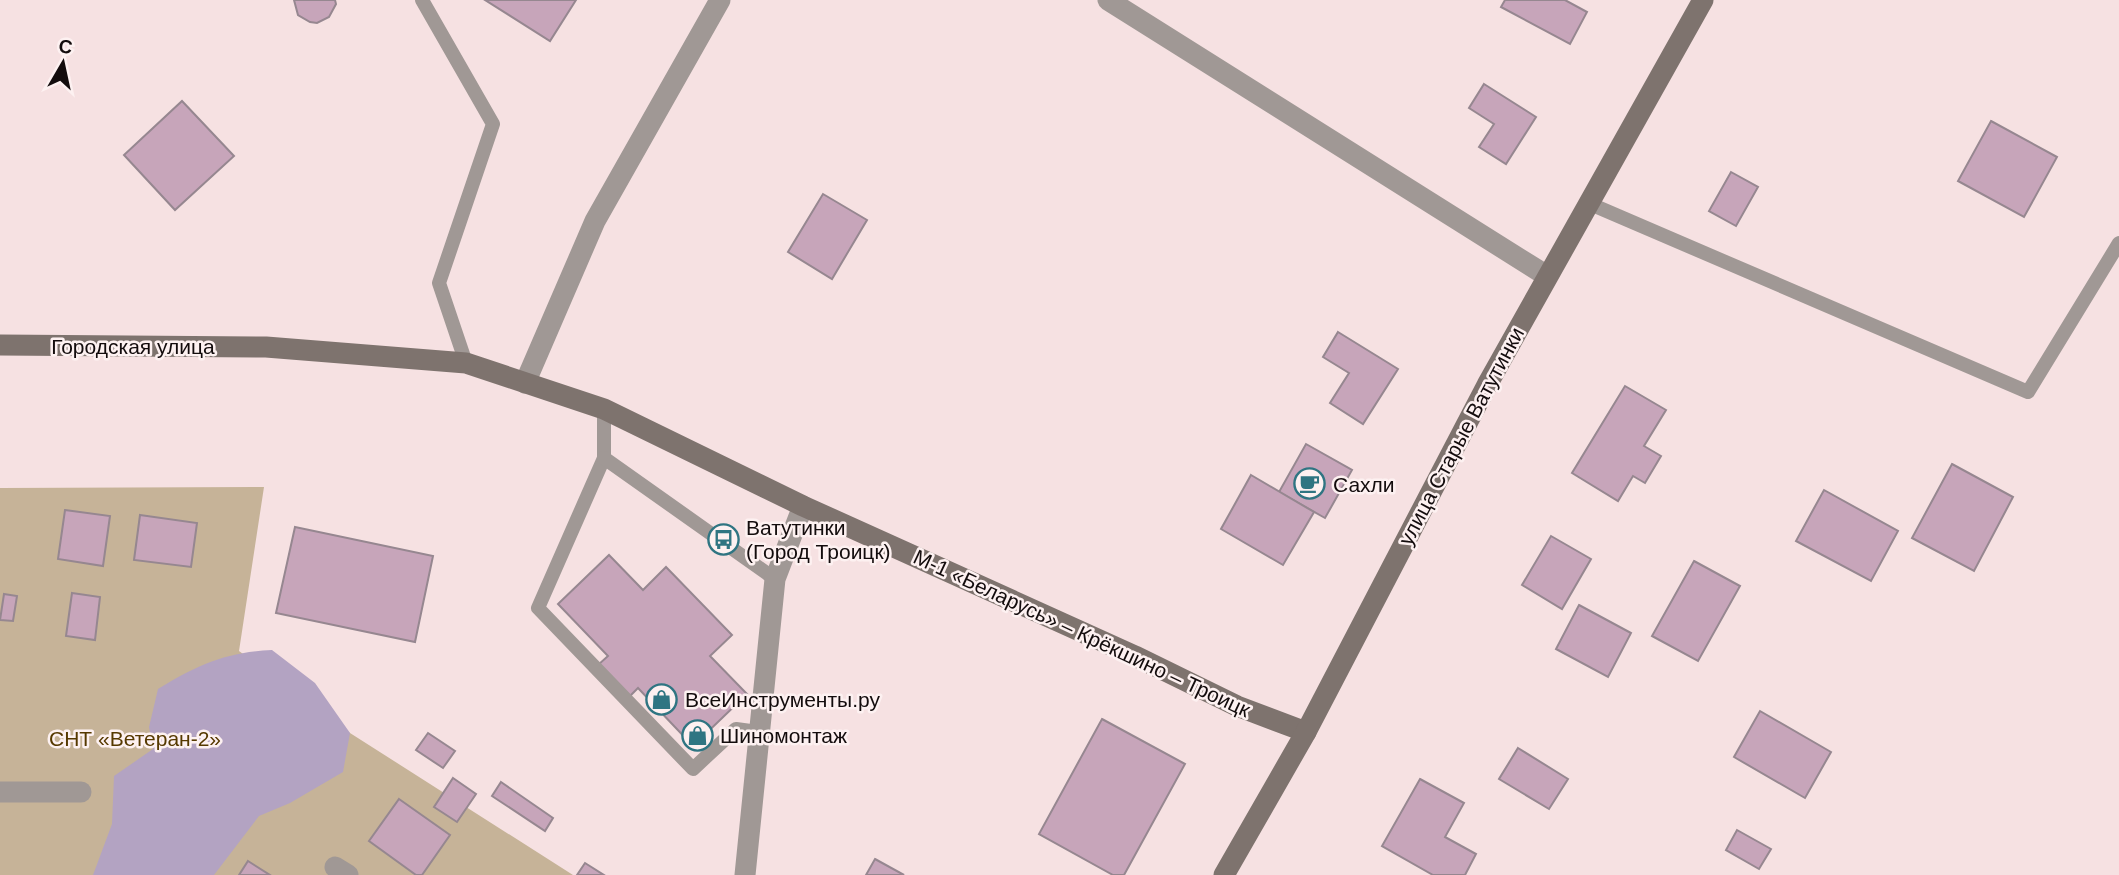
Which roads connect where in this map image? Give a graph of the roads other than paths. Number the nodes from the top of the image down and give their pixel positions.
1 (422, 0) edge
2 (720, 0) edge
3 (1108, 0) edge
4 (1703, 0) edge
5 (1588, 203) junction
6 (2119, 243) edge
7 (1547, 276) junction
8 (0, 345) edge
9 (266, 347) joint
10 (466, 363) junction
11 (525, 383) junction
12 (604, 409) junction
13 (604, 458) junction
14 (803, 506) junction
15 (775, 579) junction
16 (758, 732) junction
17 (1306, 732) junction
18 (0, 792) edge
19 (81, 792) dead end
20 (745, 875) edge
21 (1224, 875) edge

1 - 10 lane
2 - 11 street
3 - 7 street
4 - 5 main road, улица Старые Ватутинки
5 - 6 lane
5 - 7 main road, улица Старые Ватутинки
7 - 17 main road, улица Старые Ватутинки
8 - 9 main road, Городская улица
9 - 10 main road, М-1 «Беларусь» – Крёкшино – Троицк
10 - 11 main road, М-1 «Беларусь» – Крёкшино – Троицк
11 - 12 main road, М-1 «Беларусь» – Крёкшино – Троицк
12 - 13 lane
12 - 14 main road, М-1 «Беларусь» – Крёкшино – Троицк
13 - 15 lane
13 - 16 lane
14 - 15 street
14 - 17 main road, М-1 «Беларусь» – Крёкшино – Троицк
15 - 16 street
16 - 20 street
17 - 21 main road, улица Старые Ватутинки
18 - 19 street

